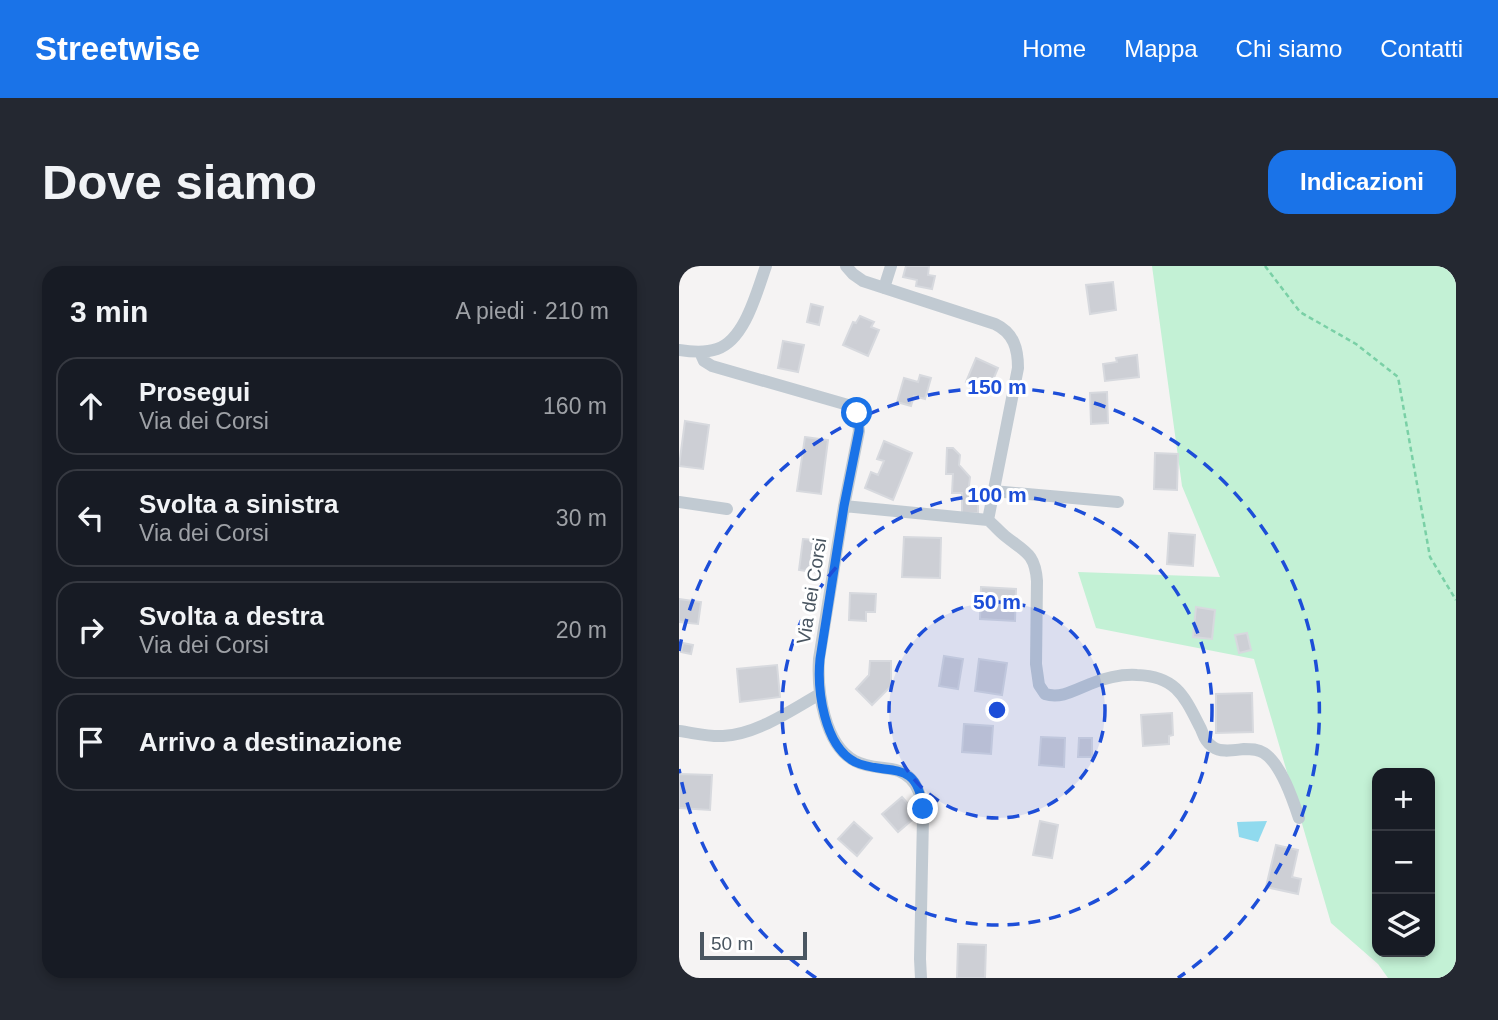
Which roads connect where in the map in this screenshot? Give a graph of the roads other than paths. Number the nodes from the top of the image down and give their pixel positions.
1 (766, 266) edge
2 (846, 266) edge
3 (891, 266) edge
4 (884, 288) junction
5 (679, 350) edge
6 (700, 352) junction
7 (993, 491) junction
8 (679, 502) edge
9 (1118, 502) dead end
10 (844, 506) junction
11 (727, 509) dead end
12 (988, 520) junction
13 (820, 694) junction
14 (679, 731) edge
15 (1299, 818) dead end
16 (921, 978) edge

1 - 6 street
2 - 4 street
3 - 4 street
4 - 7 street
5 - 6 street
6 - 10 street, Via dei Corsi
7 - 9 street
7 - 12 street
8 - 11 street
10 - 12 street
10 - 13 street, Via dei Corsi
12 - 15 street
13 - 14 street
13 - 16 street, Via dei Corsi

